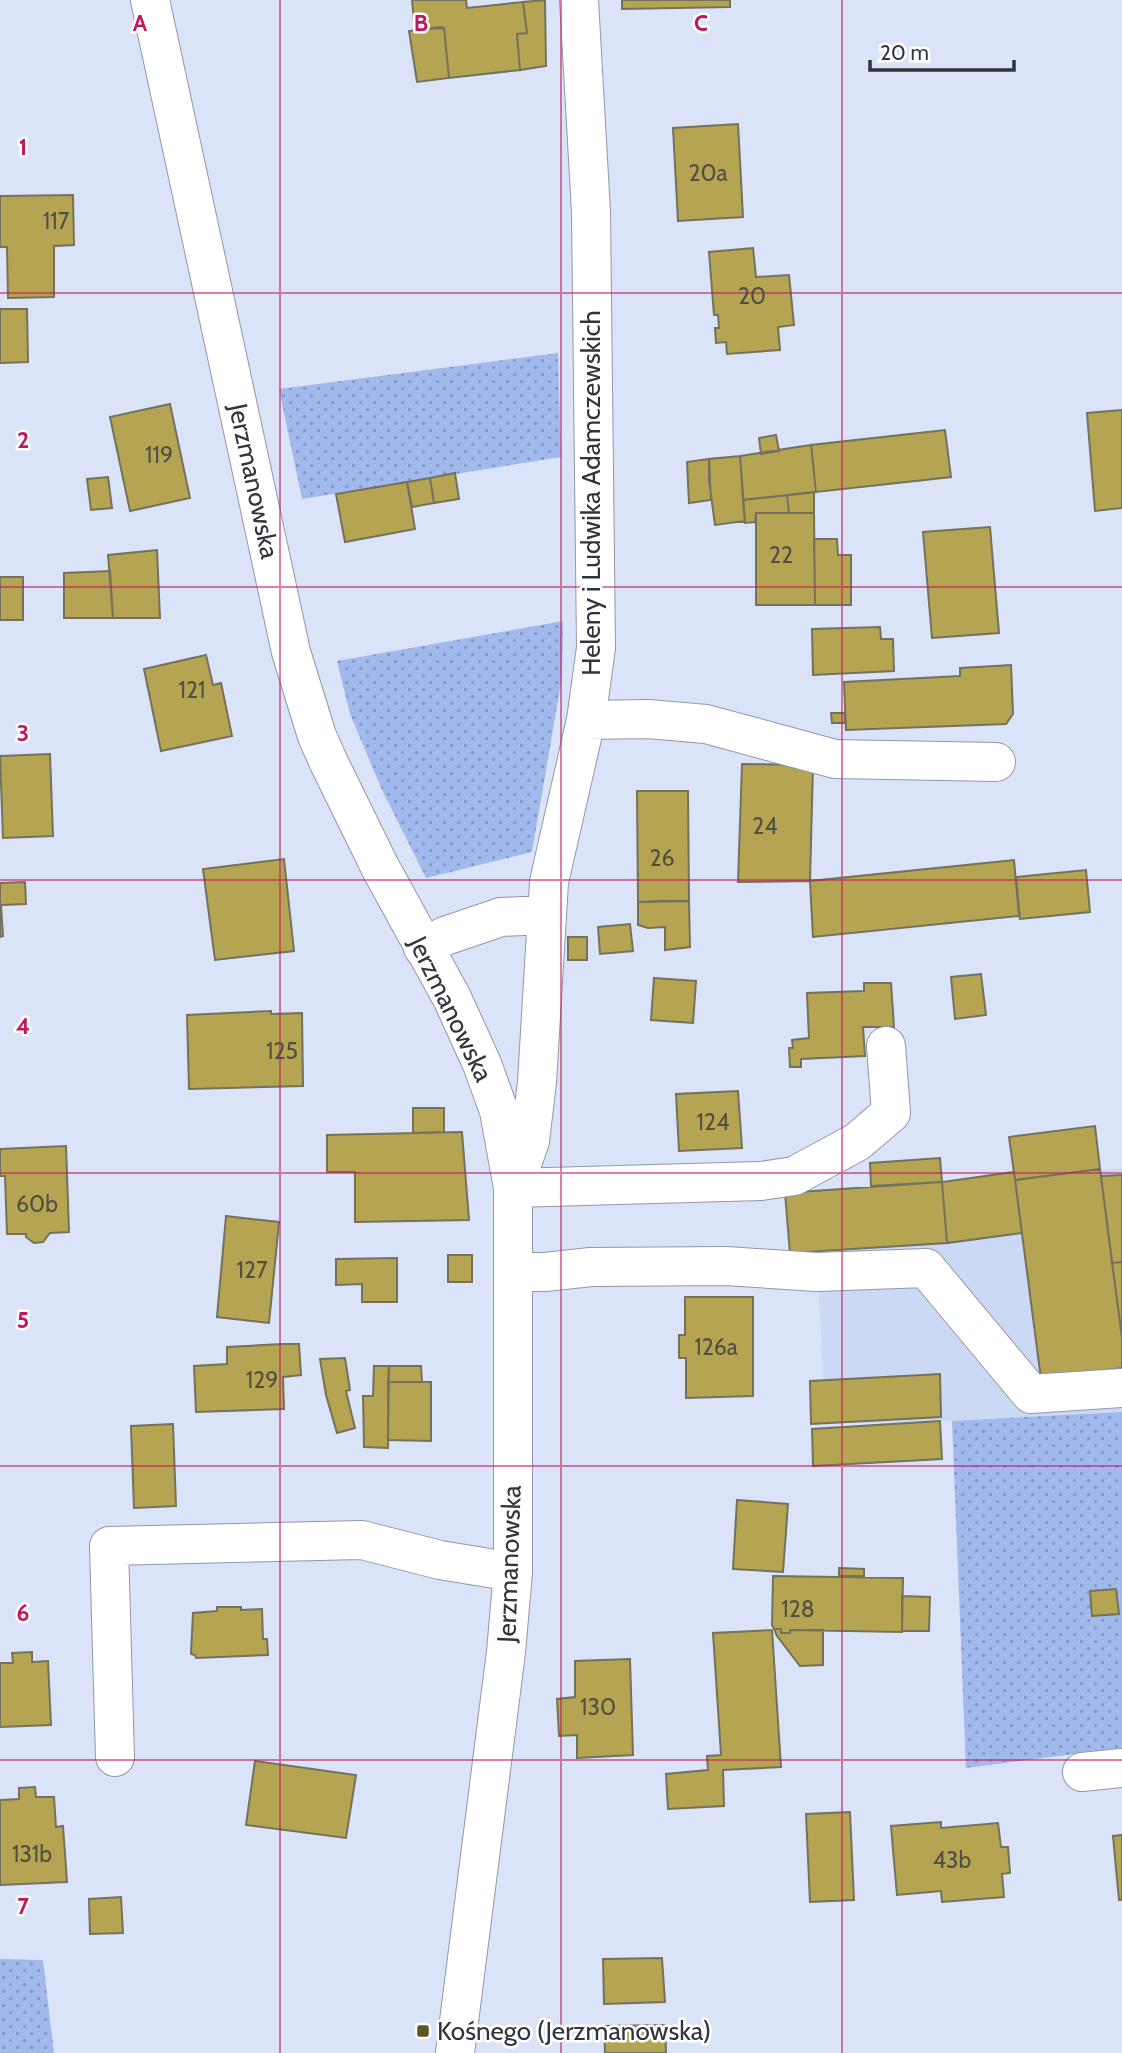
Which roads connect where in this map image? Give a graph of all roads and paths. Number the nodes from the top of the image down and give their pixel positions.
1 (150, 0) edge
2 (579, 0) edge
3 (586, 720) junction
4 (996, 762) dead end
5 (547, 899) junction
6 (423, 948) junction
7 (886, 1046) dead end
8 (513, 1188) junction
9 (513, 1272) junction
10 (1122, 1388) edge
11 (513, 1572) junction
12 (116, 1757) dead end
13 (1122, 1768) edge
14 (1082, 1772) dead end
15 (455, 2053) edge

1 - 6 street, Jerzmanowska
2 - 3 street, Heleny i Ludwika Adamczewskich
3 - 4 street
3 - 5 street, Heleny i Ludwika Adamczewskich
5 - 6 street
5 - 8 street, Heleny i Ludwika Adamczewskich
6 - 8 street, Jerzmanowska
7 - 8 street
8 - 9 street, Jerzmanowska
9 - 10 street
9 - 11 street, Jerzmanowska
11 - 12 street
11 - 15 street, Jerzmanowska
13 - 14 street

